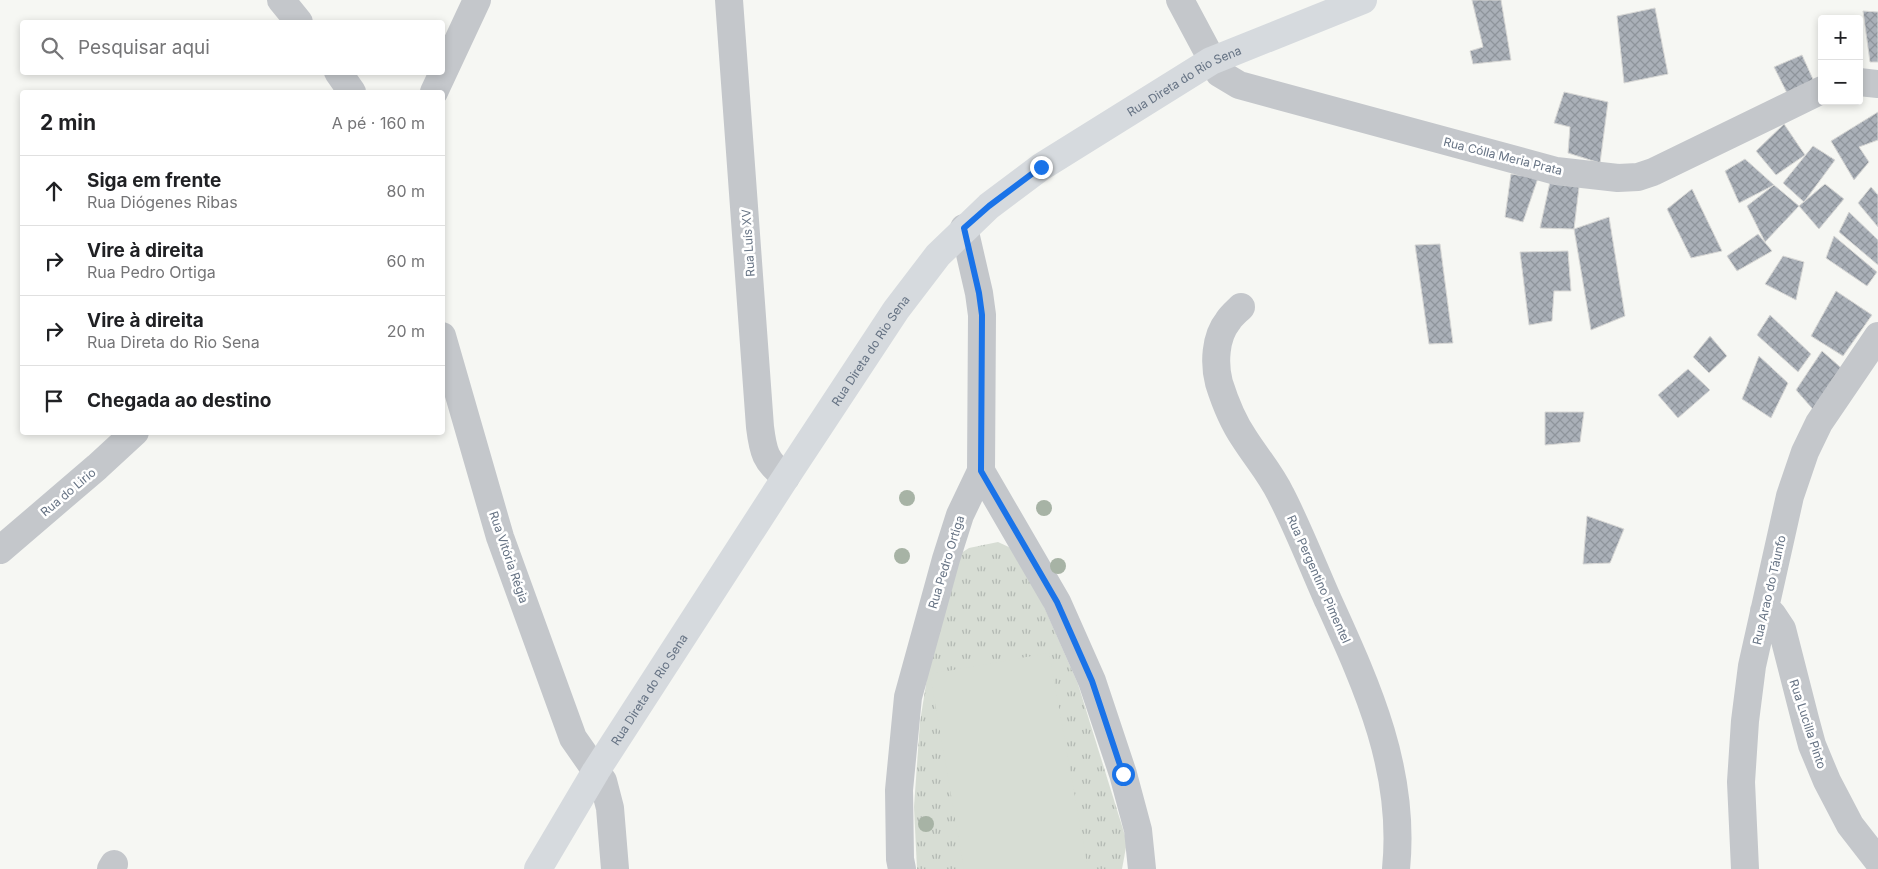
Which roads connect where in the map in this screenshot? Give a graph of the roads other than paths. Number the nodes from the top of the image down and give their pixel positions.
1 (281, 0) edge
2 (477, 0) edge
3 (730, 0) edge
4 (1180, 0) edge
5 (1363, 0) edge
6 (297, 20) edge
7 (1211, 61) junction
8 (445, 68) edge
9 (340, 75) edge
10 (442, 75) edge
11 (1863, 82) edge
12 (1878, 84) edge
13 (351, 90) edge
14 (435, 90) edge
15 (1818, 92) edge
16 (964, 228) junction
17 (1241, 308) dead end
18 (1878, 336) edge
19 (445, 346) edge
20 (132, 435) edge
21 (981, 471) junction
22 (786, 477) junction
23 (0, 550) edge
24 (1764, 611) junction
25 (596, 771) junction
26 (1878, 861) edge
27 (538, 869) edge
28 (615, 869) edge
29 (902, 869) edge
30 (1142, 869) edge
31 (1396, 869) edge
32 (1744, 869) edge

1 - 6 street
2 - 8 street
3 - 22 street, Rua Luís XV
4 - 7 street, Rua Cólla Meria Prata
5 - 7 main road, Rua Direta do Rio Sena
7 - 15 street, Rua Cólla Meria Prata
7 - 16 main road, Rua Direta do Rio Sena
9 - 13 street
10 - 14 street
11 - 12 street
16 - 21 street, Rua Pedro Ortiga
16 - 22 main road, Rua Direta do Rio Sena
17 - 31 street, Rua Pergentino Pimentel
18 - 24 street, Rua Arao do Táunfo
19 - 25 street, Rua Vitória Régia
20 - 23 street, Rua do Lirio
21 - 29 street, Rua Pedro Ortiga
21 - 30 street
22 - 25 main road, Rua Direta do Rio Sena
24 - 26 street, Rua Lucilla Pinto
24 - 32 street, Rua Arao do Táunfo
25 - 27 main road, Rua Direta do Rio Sena
25 - 28 street, Rua Vitória Régia

